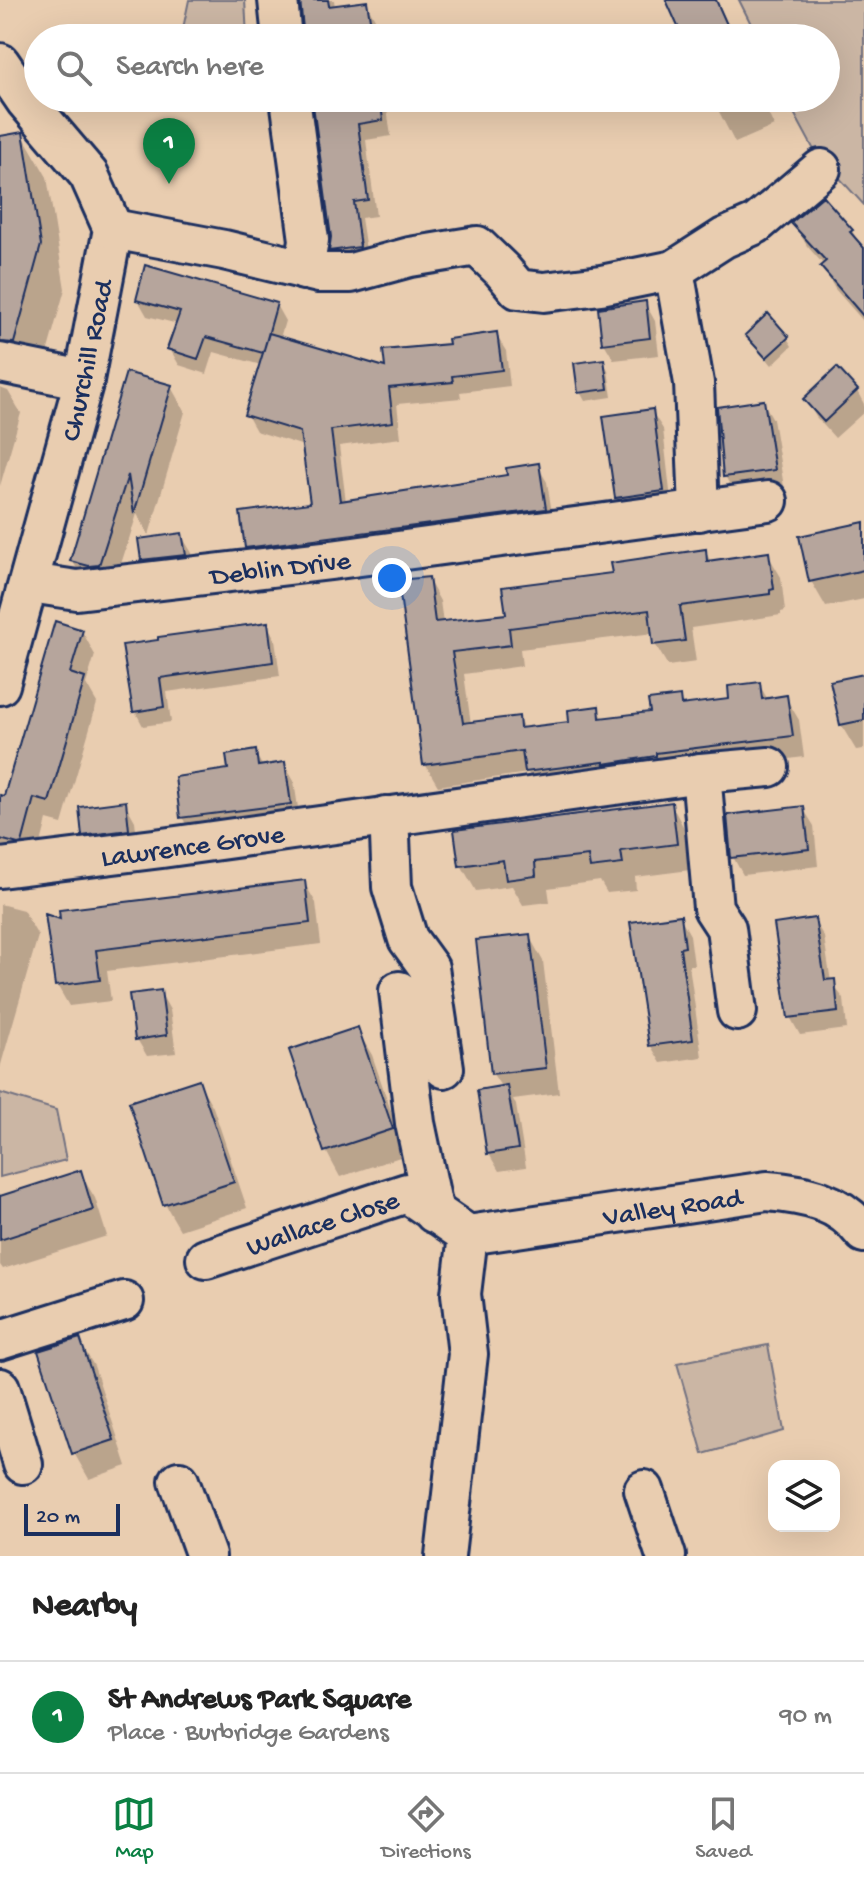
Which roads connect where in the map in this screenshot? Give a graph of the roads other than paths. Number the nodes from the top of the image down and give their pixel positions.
1 (278, 0) edge
2 (281, 24) edge
3 (0, 63) edge
4 (13, 103) edge
5 (292, 112) edge
6 (821, 169) dead end
7 (113, 229) junction
8 (304, 270) junction
9 (674, 270) junction
10 (0, 363) edge
11 (84, 380) junction
12 (768, 501) dead end
13 (699, 511) junction
14 (16, 603) edge
15 (0, 685) edge
16 (769, 767) dead end
17 (701, 773) junction
18 (386, 816) junction
19 (0, 868) edge
20 (399, 991) dead end
21 (737, 1011) dead end
22 (444, 1068) dead end
23 (434, 1213) junction
24 (864, 1233) edge
25 (468, 1235) junction
26 (206, 1259) dead end
27 (124, 1301) dead end
28 (0, 1340) edge
29 (0, 1388) edge
30 (23, 1464) dead end
31 (179, 1481) dead end
32 (644, 1490) dead end
33 (206, 1556) edge
34 (445, 1556) edge
35 (666, 1556) edge

1 - 2 street
3 - 4 street
4 - 7 street
5 - 8 street
6 - 9 street
7 - 8 street
7 - 11 street, Churchill Road
8 - 9 street
9 - 13 street
10 - 11 street
11 - 14 street, Churchill Road
12 - 13 street, Deblin Drive
13 - 14 street, Deblin Drive
14 - 15 street, Churchill Road
16 - 17 street, Lawrence Grove
17 - 18 street, Lawrence Grove
17 - 21 street
18 - 19 street, Lawrence Grove
18 - 22 street
20 - 23 street
23 - 25 street
23 - 26 street, Wallace Close
24 - 25 street, Valley Road
25 - 34 street
27 - 28 street
29 - 30 street
31 - 33 street
32 - 35 street

